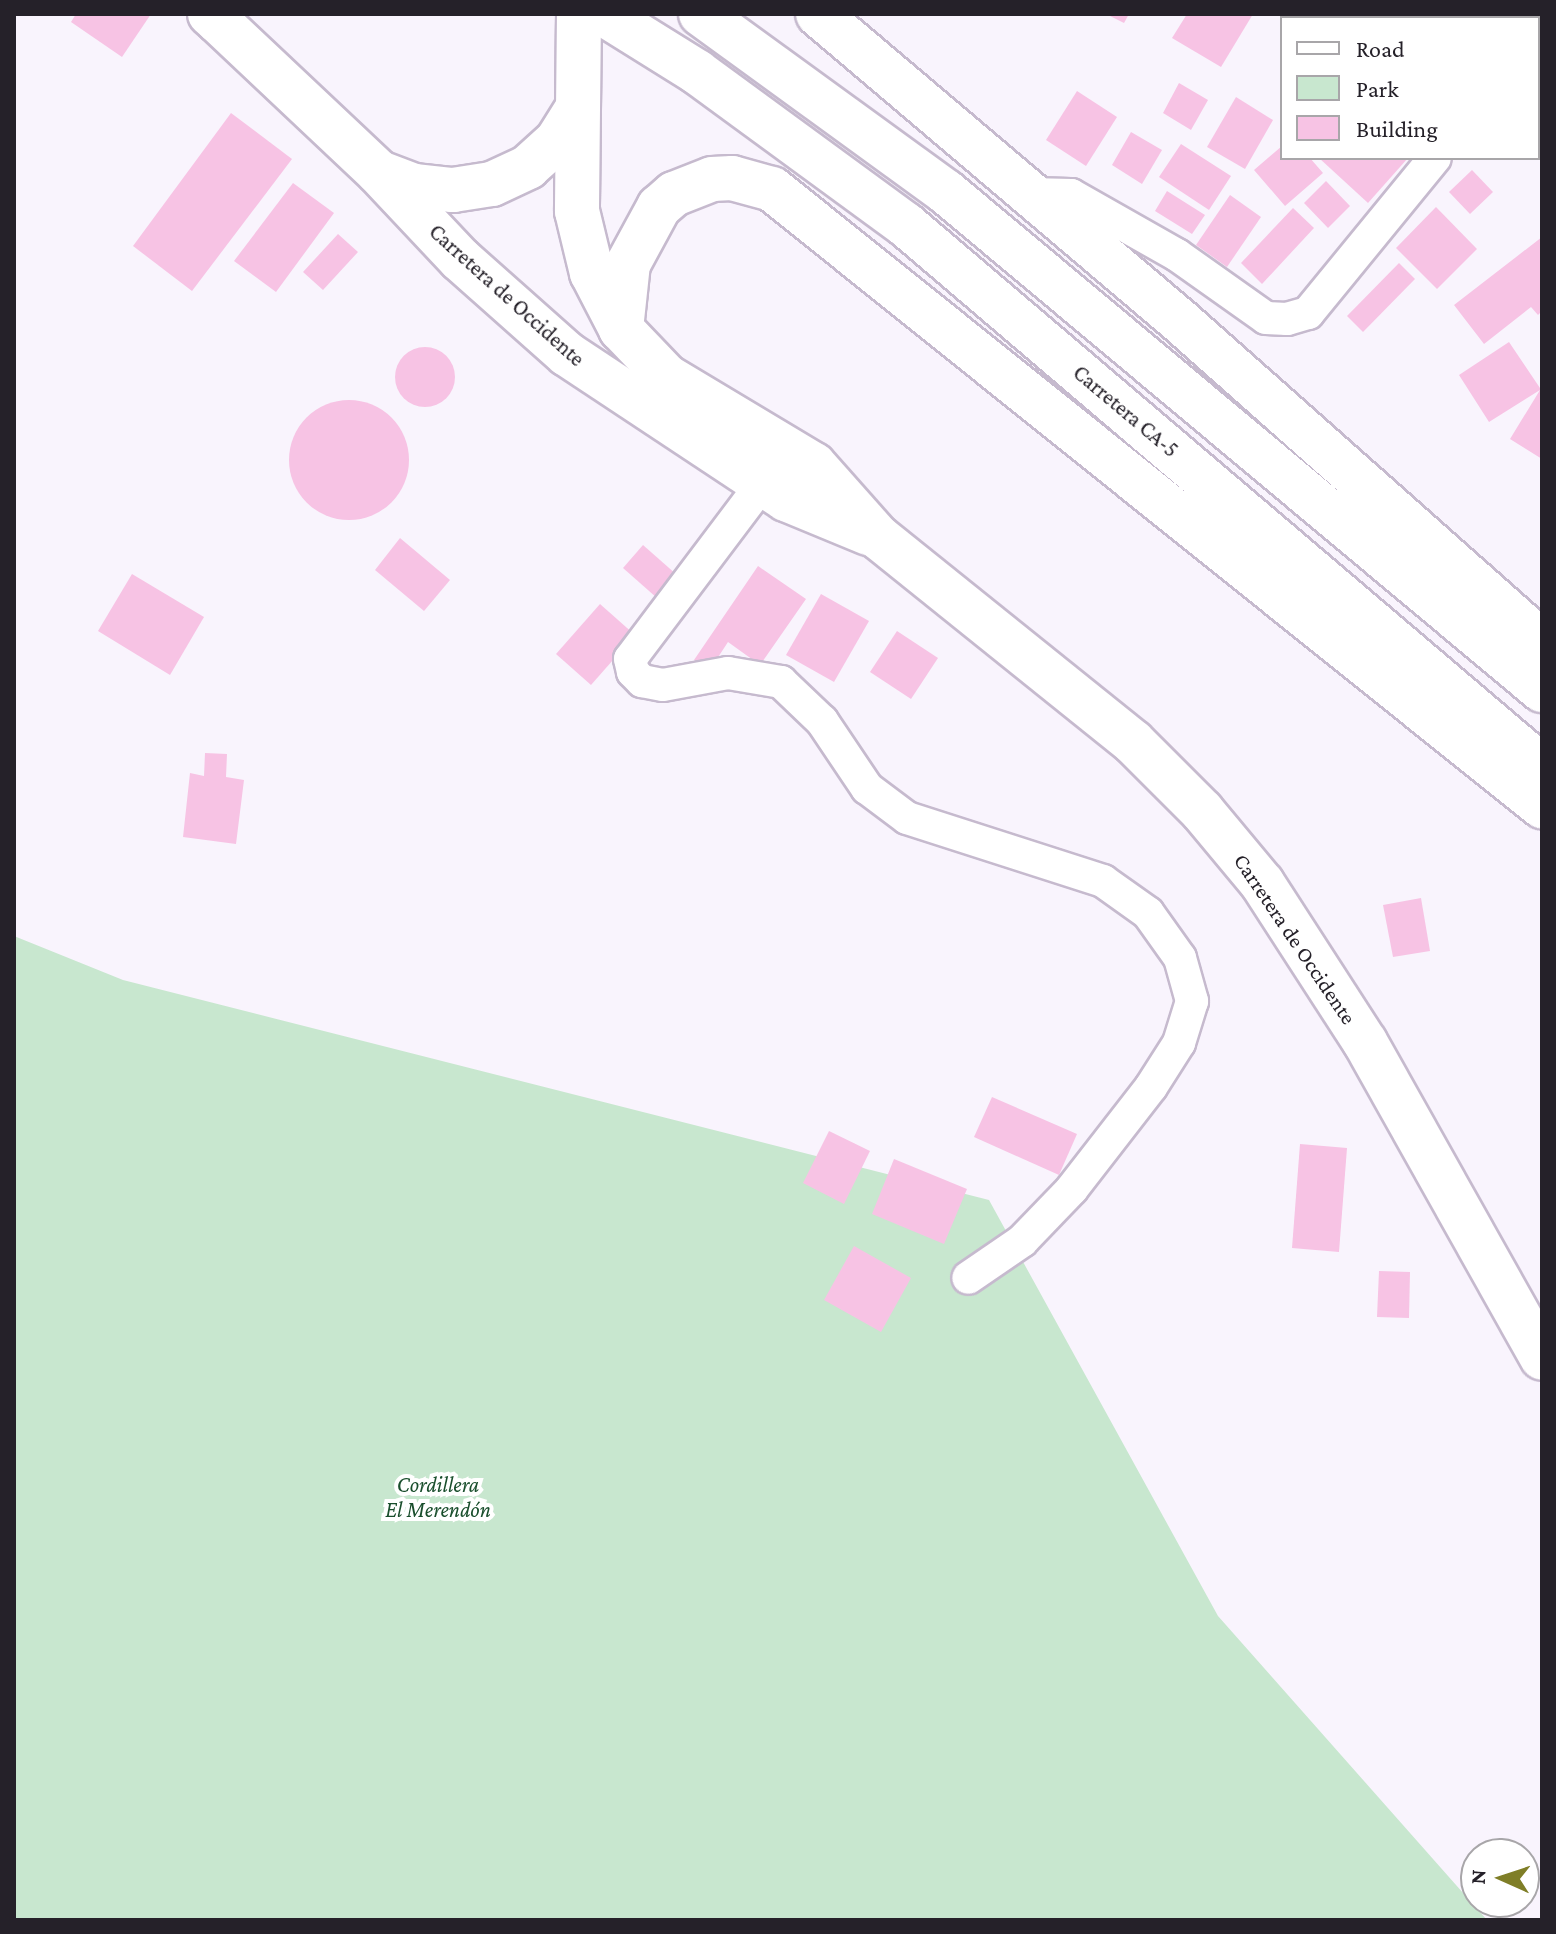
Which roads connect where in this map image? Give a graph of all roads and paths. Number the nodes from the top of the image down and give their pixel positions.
1 (579, 14) edge
2 (604, 14) edge
3 (818, 14) edge
4 (215, 16) edge
5 (716, 23) edge
6 (578, 108) junction
7 (1433, 160) edge
8 (378, 172) junction
9 (1029, 194) junction
10 (621, 329) junction
11 (762, 484) junction
12 (878, 537) junction
13 (1542, 642) edge
14 (1542, 690) edge
15 (1542, 767) edge
16 (1542, 806) edge
17 (968, 1278) dead end
18 (1542, 1358) edge

1 - 6 main road, Carretera de Occidente
2 - 15 main road, Carretera CA-5
3 - 9 main road
4 - 8 main road, Carretera de Occidente
5 - 14 main road
6 - 8 main road
6 - 10 main road, Carretera de Occidente
7 - 9 street
8 - 11 main road, Carretera de Occidente
9 - 13 main road
10 - 12 main road, Carretera de Occidente
10 - 16 main road
11 - 12 main road, Carretera de Occidente
11 - 17 street
12 - 18 main road, Carretera de Occidente

